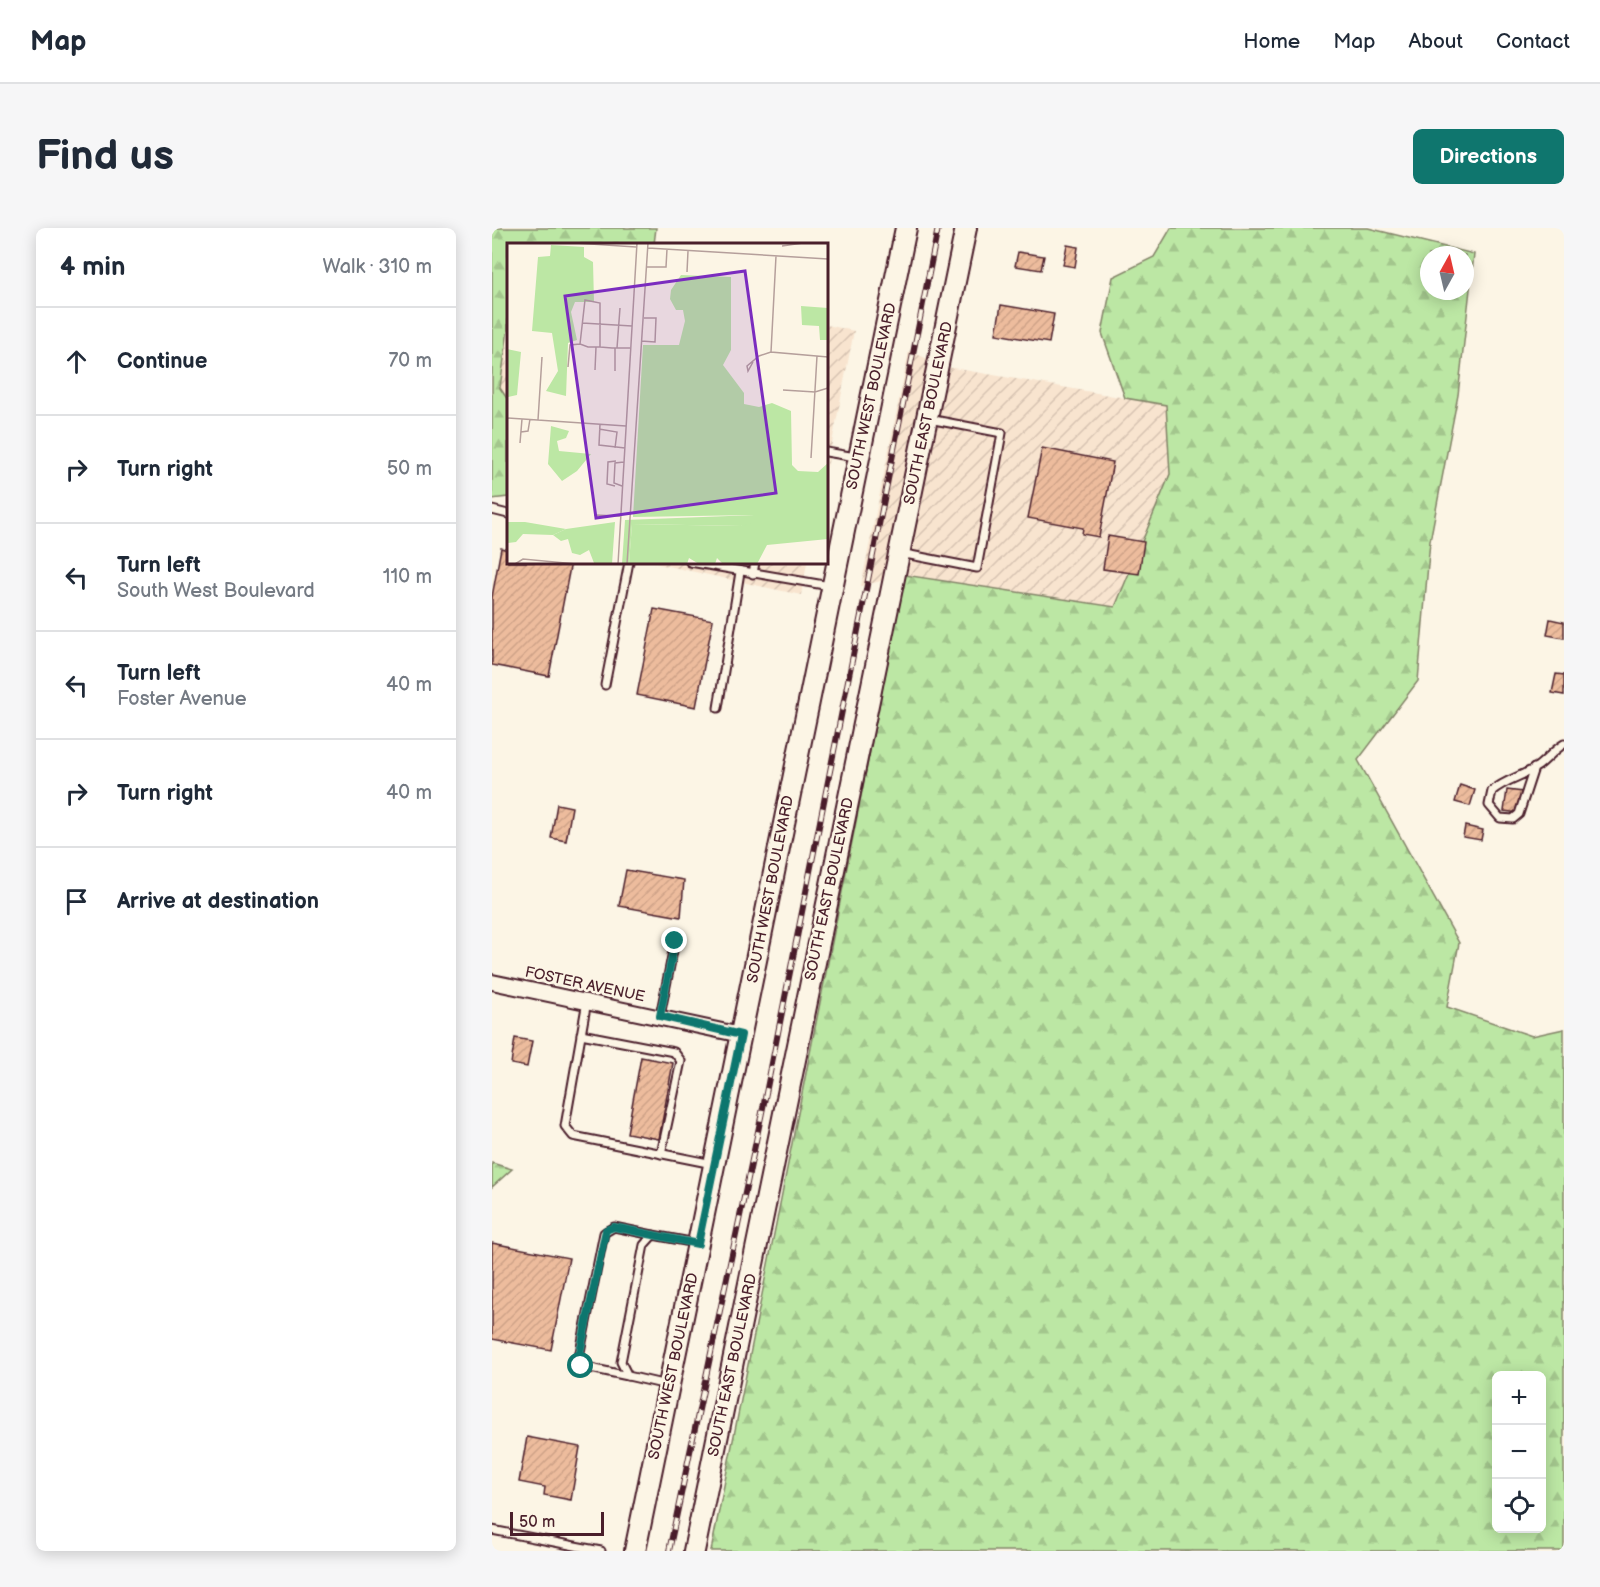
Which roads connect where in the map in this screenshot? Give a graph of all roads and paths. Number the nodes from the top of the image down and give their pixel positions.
1 (906, 228) edge
2 (966, 228) edge
3 (927, 419) junction
4 (828, 452) edge
5 (859, 458) junction
6 (492, 510) edge
7 (507, 514) edge
8 (900, 552) junction
9 (629, 564) edge
10 (700, 564) edge
11 (755, 564) edge
12 (740, 572) junction
13 (753, 574) junction
14 (832, 587) junction
15 (605, 685) dead end
16 (718, 708) dead end
17 (1564, 744) edge
18 (1534, 768) junction
19 (675, 941) dead end
20 (492, 982) edge
21 (587, 1001) junction
22 (660, 1016) junction
23 (581, 1034) junction
24 (741, 1035) junction
25 (661, 1154) junction
26 (715, 1165) junction
27 (654, 1235) junction
28 (698, 1244) junction
29 (628, 1376) junction
30 (669, 1385) junction
31 (492, 1530) edge
32 (601, 1551) edge
33 (635, 1551) edge
34 (694, 1551) edge

1 - 5 main road, SOUTH WEST BOULEVARD
2 - 3 main road, SOUTH EAST BOULEVARD
3 - 8 main road, SOUTH EAST BOULEVARD
3 - 8 lane
4 - 5 lane
5 - 14 main road, SOUTH WEST BOULEVARD
6 - 7 lane
8 - 34 main road, SOUTH EAST BOULEVARD
9 - 15 lane
10 - 12 lane
11 - 13 lane
12 - 13 lane
12 - 16 lane
13 - 14 lane
14 - 24 main road, SOUTH WEST BOULEVARD
17 - 18 lane
18 - 18 lane
19 - 22 lane
20 - 21 street, FOSTER AVENUE
21 - 22 street, FOSTER AVENUE
21 - 23 lane
22 - 24 street, FOSTER AVENUE
23 - 25 lane
23 - 25 lane
24 - 26 main road, SOUTH WEST BOULEVARD
25 - 26 lane
26 - 28 main road, SOUTH WEST BOULEVARD
27 - 28 lane
27 - 29 lane
27 - 29 lane
28 - 30 main road, SOUTH WEST BOULEVARD
29 - 30 lane
30 - 33 main road, SOUTH WEST BOULEVARD
31 - 32 lane

